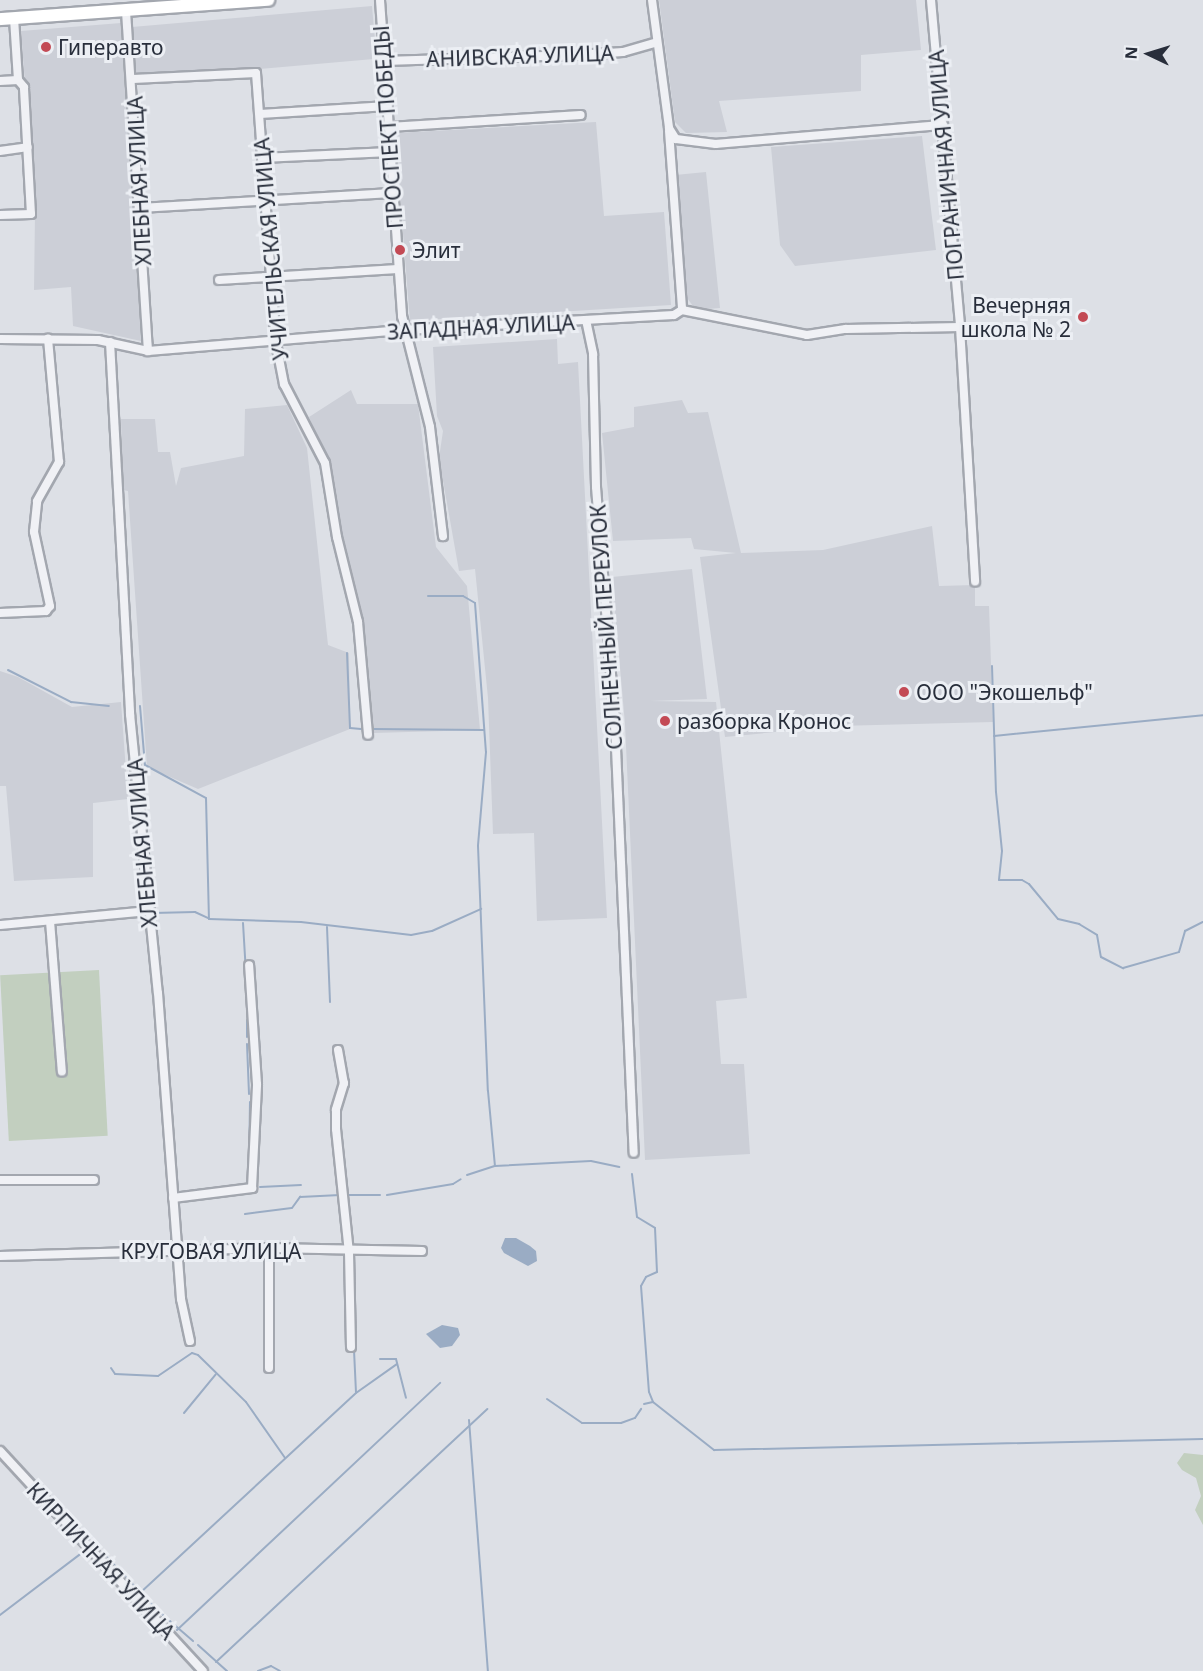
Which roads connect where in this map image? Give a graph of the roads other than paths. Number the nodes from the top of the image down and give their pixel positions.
1 (268, 0) edge
2 (380, 0) edge
3 (652, 0) edge
4 (930, 0) edge
5 (126, 10) junction
6 (14, 18) junction
7 (0, 19) edge
8 (655, 43) junction
9 (384, 61) junction
10 (133, 79) junction
11 (18, 80) junction
12 (0, 81) edge
13 (388, 106) junction
14 (260, 114) junction
15 (581, 115) dead end
16 (943, 125) junction
17 (389, 128) junction
18 (669, 128) junction
19 (28, 147) junction
20 (0, 151) edge
21 (390, 153) junction
22 (262, 158) junction
23 (392, 193) junction
24 (264, 198) junction
25 (140, 208) junction
26 (0, 215) edge
27 (398, 270) junction
28 (272, 278) junction
29 (219, 280) dead end
30 (682, 310) junction
31 (586, 320) junction
32 (960, 327) junction
33 (405, 330) junction
34 (48, 338) junction
35 (0, 339) edge
36 (110, 342) junction
37 (276, 343) junction
38 (148, 351) junction
39 (443, 536) dead end
40 (975, 582) dead end
41 (0, 613) edge
42 (368, 735) dead end
43 (147, 911) junction
44 (50, 921) junction
45 (0, 924) edge
46 (249, 965) dead end
47 (338, 1050) dead end
48 (62, 1072) dead end
49 (634, 1153) dead end
50 (0, 1180) edge
51 (94, 1180) dead end
52 (173, 1198) junction
53 (269, 1248) junction
54 (177, 1249) junction
55 (422, 1251) dead end
56 (349, 1252) junction
57 (0, 1256) edge
58 (190, 1341) dead end
59 (351, 1347) dead end
60 (269, 1368) dead end
61 (0, 1450) edge
62 (197, 1669) edge

1 - 5 main road
2 - 9 street, ПРОСПЕКТ ПОБЕДЫ
3 - 8 street
4 - 16 street, ПОГРАНИЧНАЯ УЛИЦА
5 - 6 main road
5 - 10 street, ХЛЕБНАЯ УЛИЦА
6 - 7 main road
6 - 11 street
8 - 9 street, АНИВСКАЯ УЛИЦА
8 - 18 street
9 - 13 street, ПРОСПЕКТ ПОБЕДЫ
10 - 14 street, УЧИТЕЛЬСКАЯ УЛИЦА
10 - 25 street, ХЛЕБНАЯ УЛИЦА
11 - 12 street
11 - 19 street
13 - 14 street
13 - 17 street, ПРОСПЕКТ ПОБЕДЫ
14 - 22 street, УЧИТЕЛЬСКАЯ УЛИЦА
15 - 17 street
16 - 18 street
16 - 32 street, ПОГРАНИЧНАЯ УЛИЦА
17 - 21 street, ПРОСПЕКТ ПОБЕДЫ
18 - 30 street
19 - 20 street
19 - 26 street
21 - 22 street
21 - 23 street, ПРОСПЕКТ ПОБЕДЫ
22 - 24 street, УЧИТЕЛЬСКАЯ УЛИЦА
23 - 24 street
23 - 27 street, ПРОСПЕКТ ПОБЕДЫ
24 - 25 street
24 - 28 street, УЧИТЕЛЬСКАЯ УЛИЦА
25 - 38 street, ХЛЕБНАЯ УЛИЦА
27 - 28 street
27 - 33 street, ПРОСПЕКТ ПОБЕДЫ
28 - 29 street
28 - 37 street, УЧИТЕЛЬСКАЯ УЛИЦА
30 - 31 street, ЗАПАДНАЯ УЛИЦА
30 - 32 street, ЗАПАДНАЯ УЛИЦА
31 - 33 street, ЗАПАДНАЯ УЛИЦА
31 - 49 street, СОЛНЕЧНЫЙ ПЕРЕУЛОК
32 - 40 street, ПОГРАНИЧНАЯ УЛИЦА
33 - 37 street, ЗАПАДНАЯ УЛИЦА
33 - 39 street, ПРОСПЕКТ ПОБЕДЫ
34 - 35 street, ЗАПАДНАЯ УЛИЦА
34 - 36 street, ЗАПАДНАЯ УЛИЦА
34 - 41 street
36 - 38 street, ЗАПАДНАЯ УЛИЦА
36 - 43 street, ХЛЕБНАЯ УЛИЦА
37 - 38 street, ЗАПАДНАЯ УЛИЦА
37 - 42 street, УЧИТЕЛЬСКАЯ УЛИЦА
43 - 44 street
43 - 52 street, ХЛЕБНАЯ УЛИЦА
44 - 45 street
44 - 48 street
46 - 52 street
47 - 56 street
50 - 51 street
52 - 54 street, ХЛЕБНАЯ УЛИЦА
53 - 54 street, КРУГОВАЯ УЛИЦА
53 - 56 street, КРУГОВАЯ УЛИЦА
53 - 60 street
54 - 57 street, КРУГОВАЯ УЛИЦА
54 - 58 street, ХЛЕБНАЯ УЛИЦА
55 - 56 street, КРУГОВАЯ УЛИЦА
56 - 59 street
61 - 62 street, КИРПИЧНАЯ УЛИЦА

